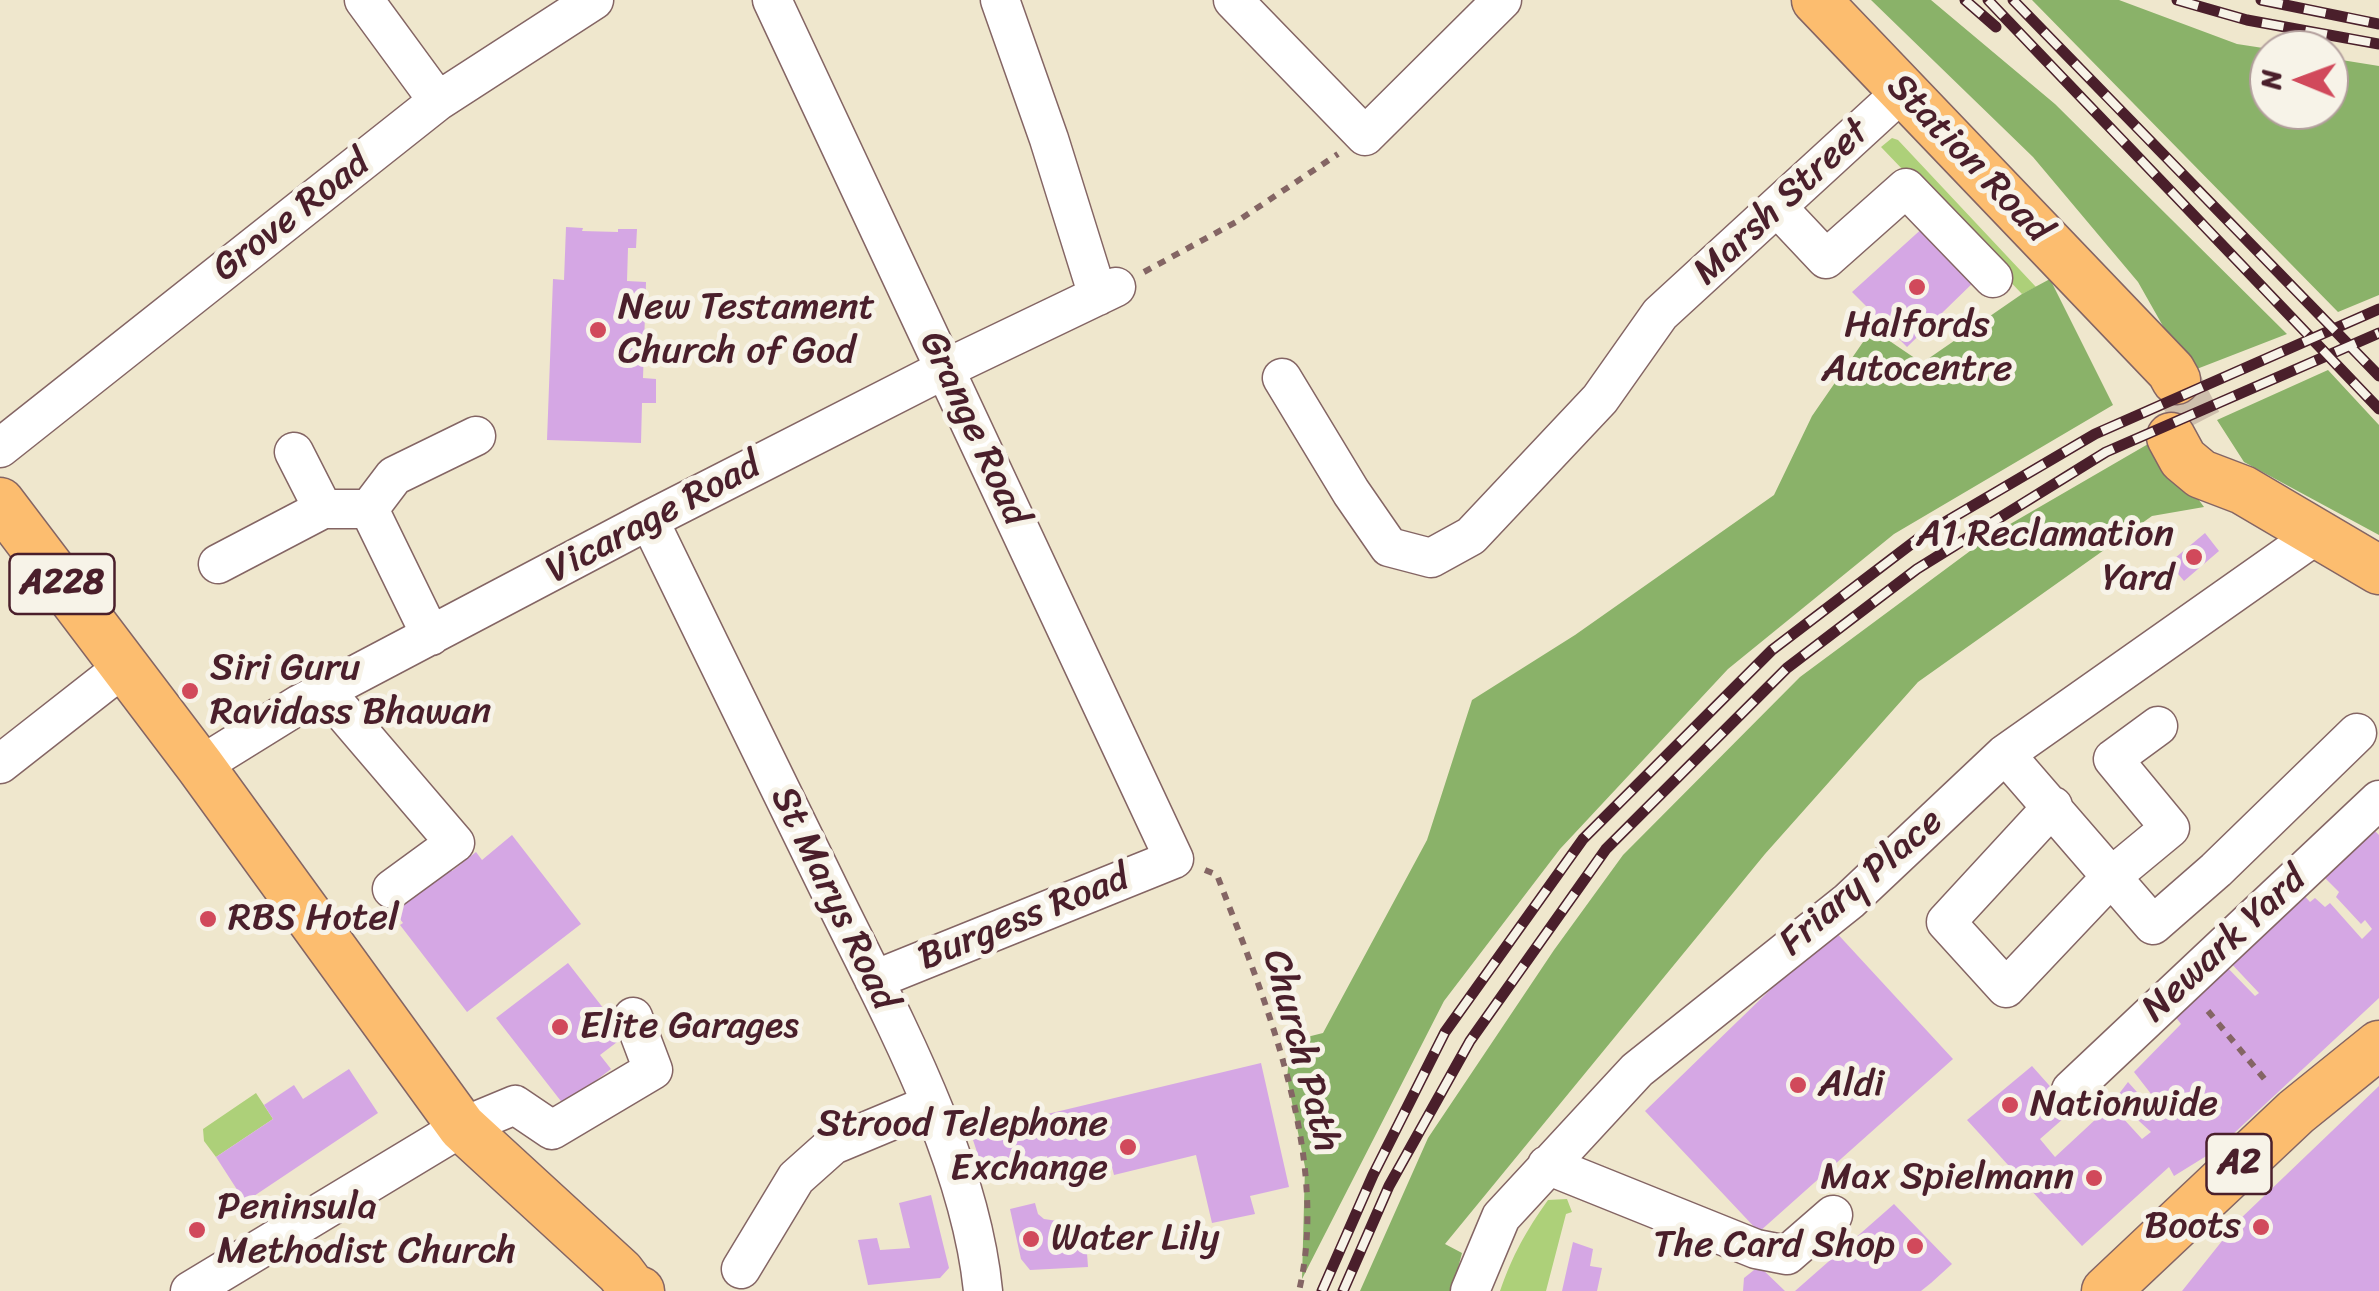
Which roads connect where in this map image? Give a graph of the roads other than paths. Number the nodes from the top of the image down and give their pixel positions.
1 (364, 0) edge
2 (594, 0) edge
3 (772, 0) edge
4 (1000, 0) edge
5 (1233, 0) edge
6 (1502, 0) edge
7 (1816, 0) edge
8 (1903, 91) junction
9 (438, 101) junction
10 (1777, 207) junction
11 (1993, 278) dead end
12 (945, 369) junction
13 (1282, 378) dead end
14 (2161, 388) tunnel mouth
15 (2184, 431) tunnel mouth
16 (476, 436) dead end
17 (0, 448) edge
18 (294, 452) dead end
19 (0, 502) edge
20 (370, 508) junction
21 (323, 509) junction
22 (649, 520) junction
23 (2316, 534) junction
24 (218, 564) dead end
25 (2379, 570) edge
26 (430, 636) junction
27 (125, 666) junction
28 (325, 691) junction
29 (2158, 726) dead end
30 (2357, 733) dead end
31 (2005, 754) junction
32 (0, 764) edge
33 (200, 766) junction
34 (2379, 800) edge
35 (2052, 806) junction
36 (2170, 828) junction
37 (1174, 858) joint
38 (2216, 870) junction
39 (2112, 876) junction
40 (392, 889) dead end
41 (874, 980) junction
42 (633, 1018) dead end
43 (2379, 1045) edge
44 (2070, 1090) dead end
45 (929, 1105) junction
46 (462, 1126) junction
47 (1547, 1165) junction
48 (1833, 1215) dead end
49 (740, 1269) dead end
50 (634, 1290) edge
51 (190, 1291) edge
52 (983, 1291) edge
53 (1470, 1291) edge
54 (2106, 1291) edge

1 - 9 street
2 - 9 street, Grove Road
3 - 12 street, Grange Road
4 - 12 street, Vicarage Road
5 - 6 street
7 - 8 main road, Station Road
8 - 10 street, Marsh Street
8 - 14 main road, Station Road
9 - 17 street, Grove Road
10 - 11 street
10 - 13 street, Marsh Street
12 - 22 street, Vicarage Road
12 - 37 street, Grange Road
15 - 23 main road
16 - 20 street
18 - 21 street
19 - 27 main road, A228
20 - 21 street
20 - 26 street
21 - 24 street
22 - 26 street, Vicarage Road
22 - 41 street, St Marys Road
23 - 25 main road
23 - 31 street, Friary Place
26 - 28 street, Vicarage Road
27 - 32 street
27 - 33 main road, A228
28 - 33 street, Vicarage Road
28 - 40 street
29 - 36 street
30 - 38 street
31 - 35 street
31 - 47 street, Friary Place
33 - 46 main road, A228
34 - 44 street, Newark Yard
35 - 39 street
35 - 39 street
36 - 38 street
36 - 39 street
37 - 41 street, Burgess Road
38 - 39 street
41 - 45 street, St Marys Road
42 - 46 street
43 - 54 main road, A2
45 - 49 street
45 - 52 street, St Marys Road
46 - 50 main road, A228
46 - 51 street
47 - 48 street
47 - 53 street, Friary Place

